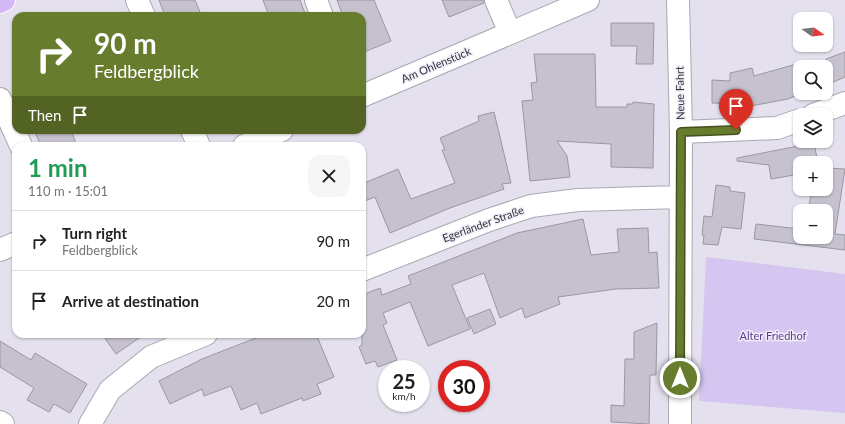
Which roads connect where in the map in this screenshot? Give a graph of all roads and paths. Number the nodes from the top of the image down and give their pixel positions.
1 (4, 0) edge
2 (137, 0) edge
3 (316, 0) edge
4 (496, 0) edge
5 (588, 0) edge
6 (678, 1) edge
7 (0, 2) edge
8 (142, 12) edge
9 (320, 12) edge
10 (510, 33) junction
11 (366, 94) edge
12 (0, 99) edge
13 (845, 103) edge
14 (832, 108) edge
15 (793, 122) edge
16 (12, 126) edge
17 (681, 132) junction
18 (272, 134) edge
19 (254, 142) edge
20 (680, 197) junction
21 (12, 245) edge
22 (0, 250) edge
23 (366, 268) edge
24 (196, 338) edge
25 (0, 422) edge
26 (3, 424) edge
27 (90, 424) edge
28 (680, 424) edge

1 - 7 main road
2 - 8 street
3 - 9 street
4 - 10 street
5 - 10 street, Am Ohlenstück
6 - 17 street, Neue Fahrt
10 - 11 street, Am Ohlenstück
12 - 16 street
13 - 14 street
15 - 17 street
17 - 20 street, Neue Fahrt
18 - 19 street
20 - 23 street, Egerländer Straße
20 - 28 street, Neue Fahrt
21 - 22 street
24 - 27 street
25 - 26 street

